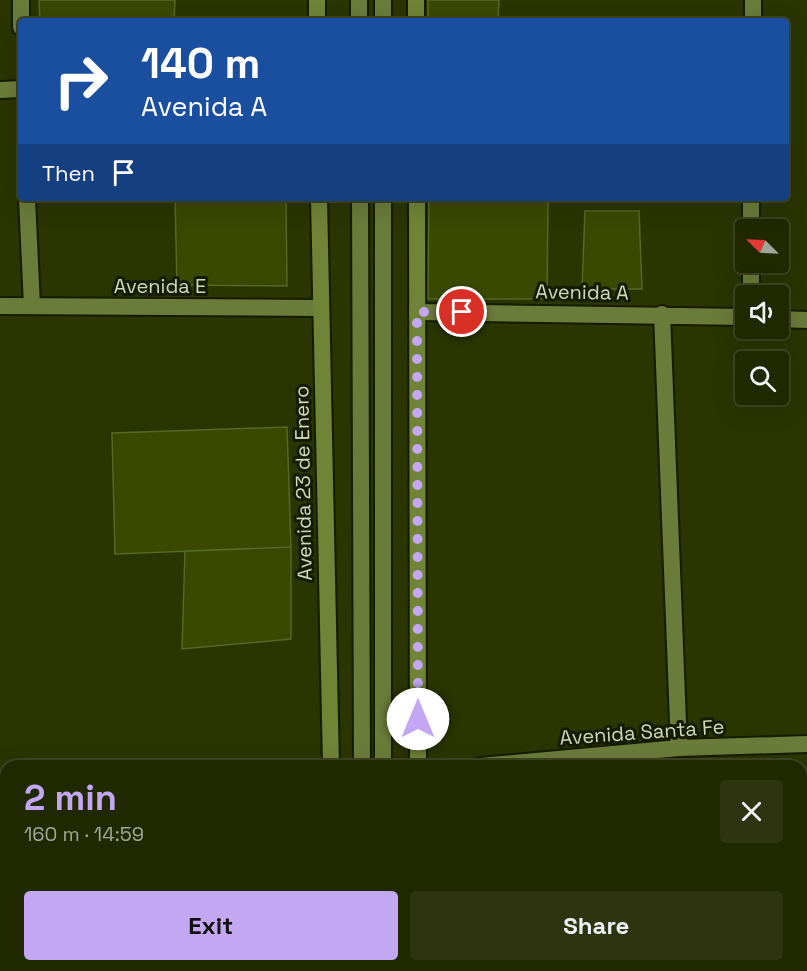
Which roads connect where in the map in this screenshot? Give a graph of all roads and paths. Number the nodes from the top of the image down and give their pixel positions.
1 (21, 0) edge
2 (317, 0) edge
3 (358, 0) edge
4 (383, 0) edge
5 (416, 0) edge
6 (753, 0) edge
7 (21, 18) edge
8 (317, 18) edge
9 (359, 18) edge
10 (383, 18) edge
11 (416, 18) edge
12 (753, 18) edge
13 (0, 90) edge
14 (18, 90) edge
15 (27, 201) edge
16 (319, 201) edge
17 (360, 201) edge
18 (383, 201) edge
19 (417, 201) edge
20 (752, 201) edge
21 (751, 219) edge
22 (0, 306) edge
23 (32, 306) junction
24 (320, 308) junction
25 (417, 312) junction
26 (662, 314) junction
27 (735, 317) edge
28 (789, 319) edge
29 (807, 320) edge
30 (807, 744) edge
31 (679, 748) junction
32 (331, 760) edge
33 (362, 760) edge
34 (383, 760) edge
35 (418, 760) edge
36 (547, 760) edge

1 - 7 street
2 - 8 main road
3 - 9 street
4 - 10 street
5 - 11 main road
6 - 12 street
13 - 14 street
15 - 23 street
16 - 24 main road, Avenida 23 de Enero
17 - 33 street
18 - 34 street
19 - 25 main road
20 - 21 street
22 - 23 street, Avenida E
23 - 24 street, Avenida E
24 - 32 main road, Avenida 23 de Enero
25 - 26 street, Avenida A
25 - 35 main road
26 - 27 street, Avenida A
26 - 31 street
28 - 29 street
30 - 31 street, Avenida Santa Fe
31 - 36 street, Avenida Santa Fe

